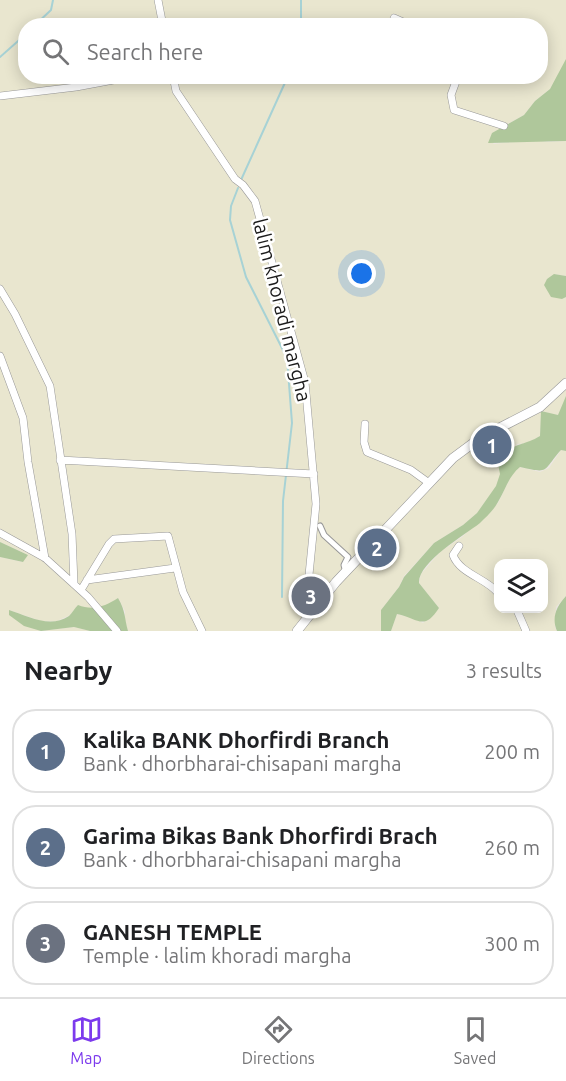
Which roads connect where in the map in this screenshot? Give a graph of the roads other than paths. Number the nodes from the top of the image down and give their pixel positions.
1 (158, 0) edge
2 (161, 18) edge
3 (92, 84) edge
4 (175, 84) edge
5 (455, 84) edge
6 (0, 96) edge
7 (504, 126) dead end
8 (0, 289) edge
9 (0, 356) edge
10 (566, 383) edge
11 (364, 424) dead end
12 (60, 460) junction
13 (314, 474) junction
14 (429, 483) junction
15 (320, 526) dead end
16 (0, 533) edge
17 (459, 546) dead end
18 (45, 558) junction
19 (176, 568) junction
20 (346, 572) junction
21 (87, 580) junction
22 (74, 584) junction
23 (494, 588) edge
24 (81, 591) junction
25 (518, 613) edge
26 (307, 618) junction
27 (117, 631) edge
28 (201, 631) edge
29 (297, 631) edge
30 (526, 631) edge

1 - 2 street
3 - 6 street
4 - 13 street, lalim khoradi margha
5 - 7 street
8 - 12 street
9 - 18 street
10 - 14 street
11 - 14 street
12 - 13 street
12 - 22 street
13 - 26 street, lalim khoradi margha
14 - 20 street
15 - 20 street
16 - 18 street
17 - 23 street
18 - 22 street
19 - 21 street
19 - 21 street
19 - 28 street
20 - 26 street
21 - 24 street
22 - 24 street
24 - 27 street
25 - 30 street
26 - 29 street

